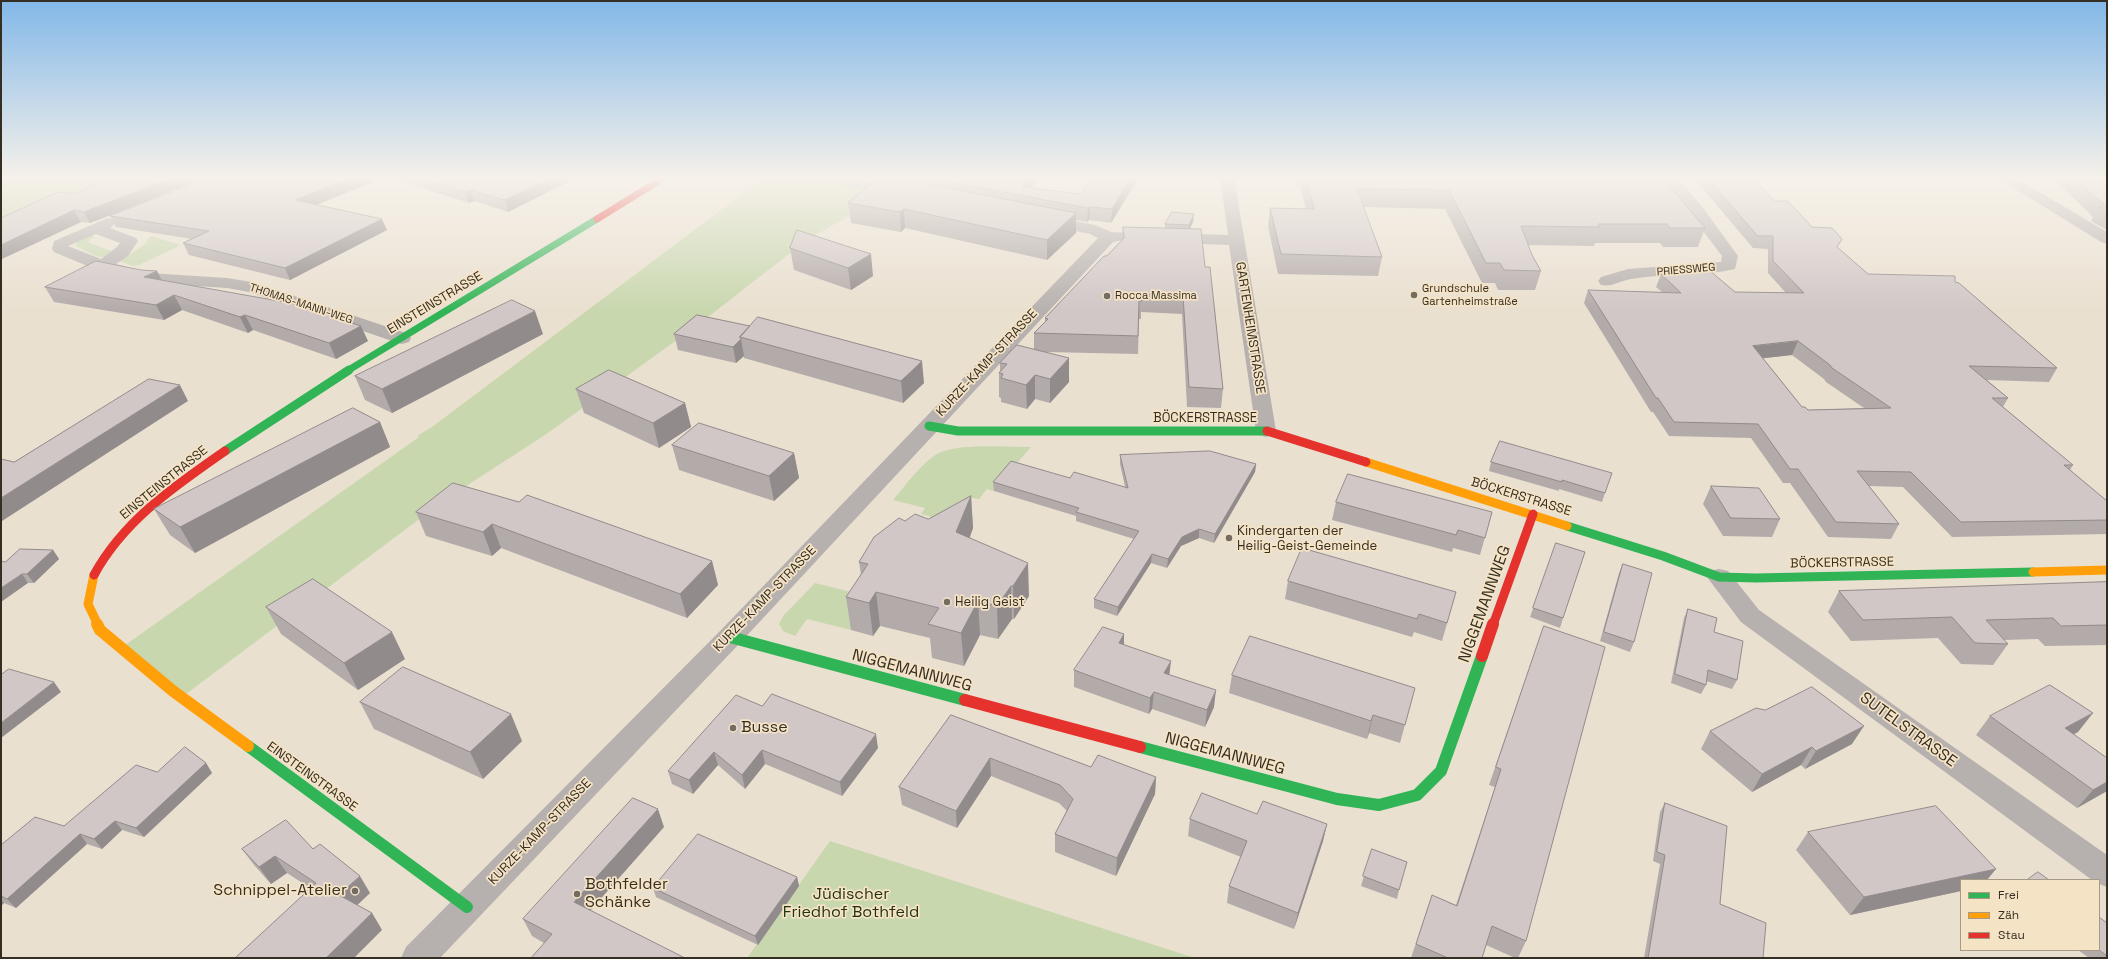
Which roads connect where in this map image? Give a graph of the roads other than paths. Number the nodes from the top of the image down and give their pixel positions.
1 (111, 222) edge
2 (592, 222) edge
3 (1052, 222) edge
4 (1233, 222) edge
5 (1705, 222) edge
6 (2078, 222) edge
7 (95, 228) junction
8 (1108, 236) junction
9 (2107, 239) edge
10 (1236, 240) junction
11 (103, 266) junction
12 (1608, 282) dead end
13 (402, 338) junction
14 (928, 426) junction
15 (1266, 431) junction
16 (1533, 514) junction
17 (2107, 570) edge
18 (1719, 577) junction
19 (730, 637) junction
20 (2107, 873) edge
21 (467, 907) junction
22 (418, 958) edge

1 - 7 street, THOMAS-MANN-WEG
2 - 13 street, EINSTEINSTRASSE
3 - 8 street
4 - 10 street, GARTENHEIMSTRASSE
5 - 12 street, PRIESSWEG
6 - 9 street
7 - 11 street
7 - 11 street, THOMAS-MANN-WEG
8 - 10 street
8 - 14 street, KURZE-KAMP-STRASSE
10 - 15 street, GARTENHEIMSTRASSE
11 - 13 street, THOMAS-MANN-WEG
13 - 21 street, EINSTEINSTRASSE
14 - 15 street, BÖCKERSTRASSE
14 - 19 street, KURZE-KAMP-STRASSE
15 - 16 street, BÖCKERSTRASSE
16 - 18 street, BÖCKERSTRASSE
16 - 19 street, NIGGEMANNWEG
17 - 18 street, BÖCKERSTRASSE
18 - 20 street, SUTELSTRASSE
19 - 21 street, KURZE-KAMP-STRASSE
21 - 22 street, KURZE-KAMP-STRASSE

